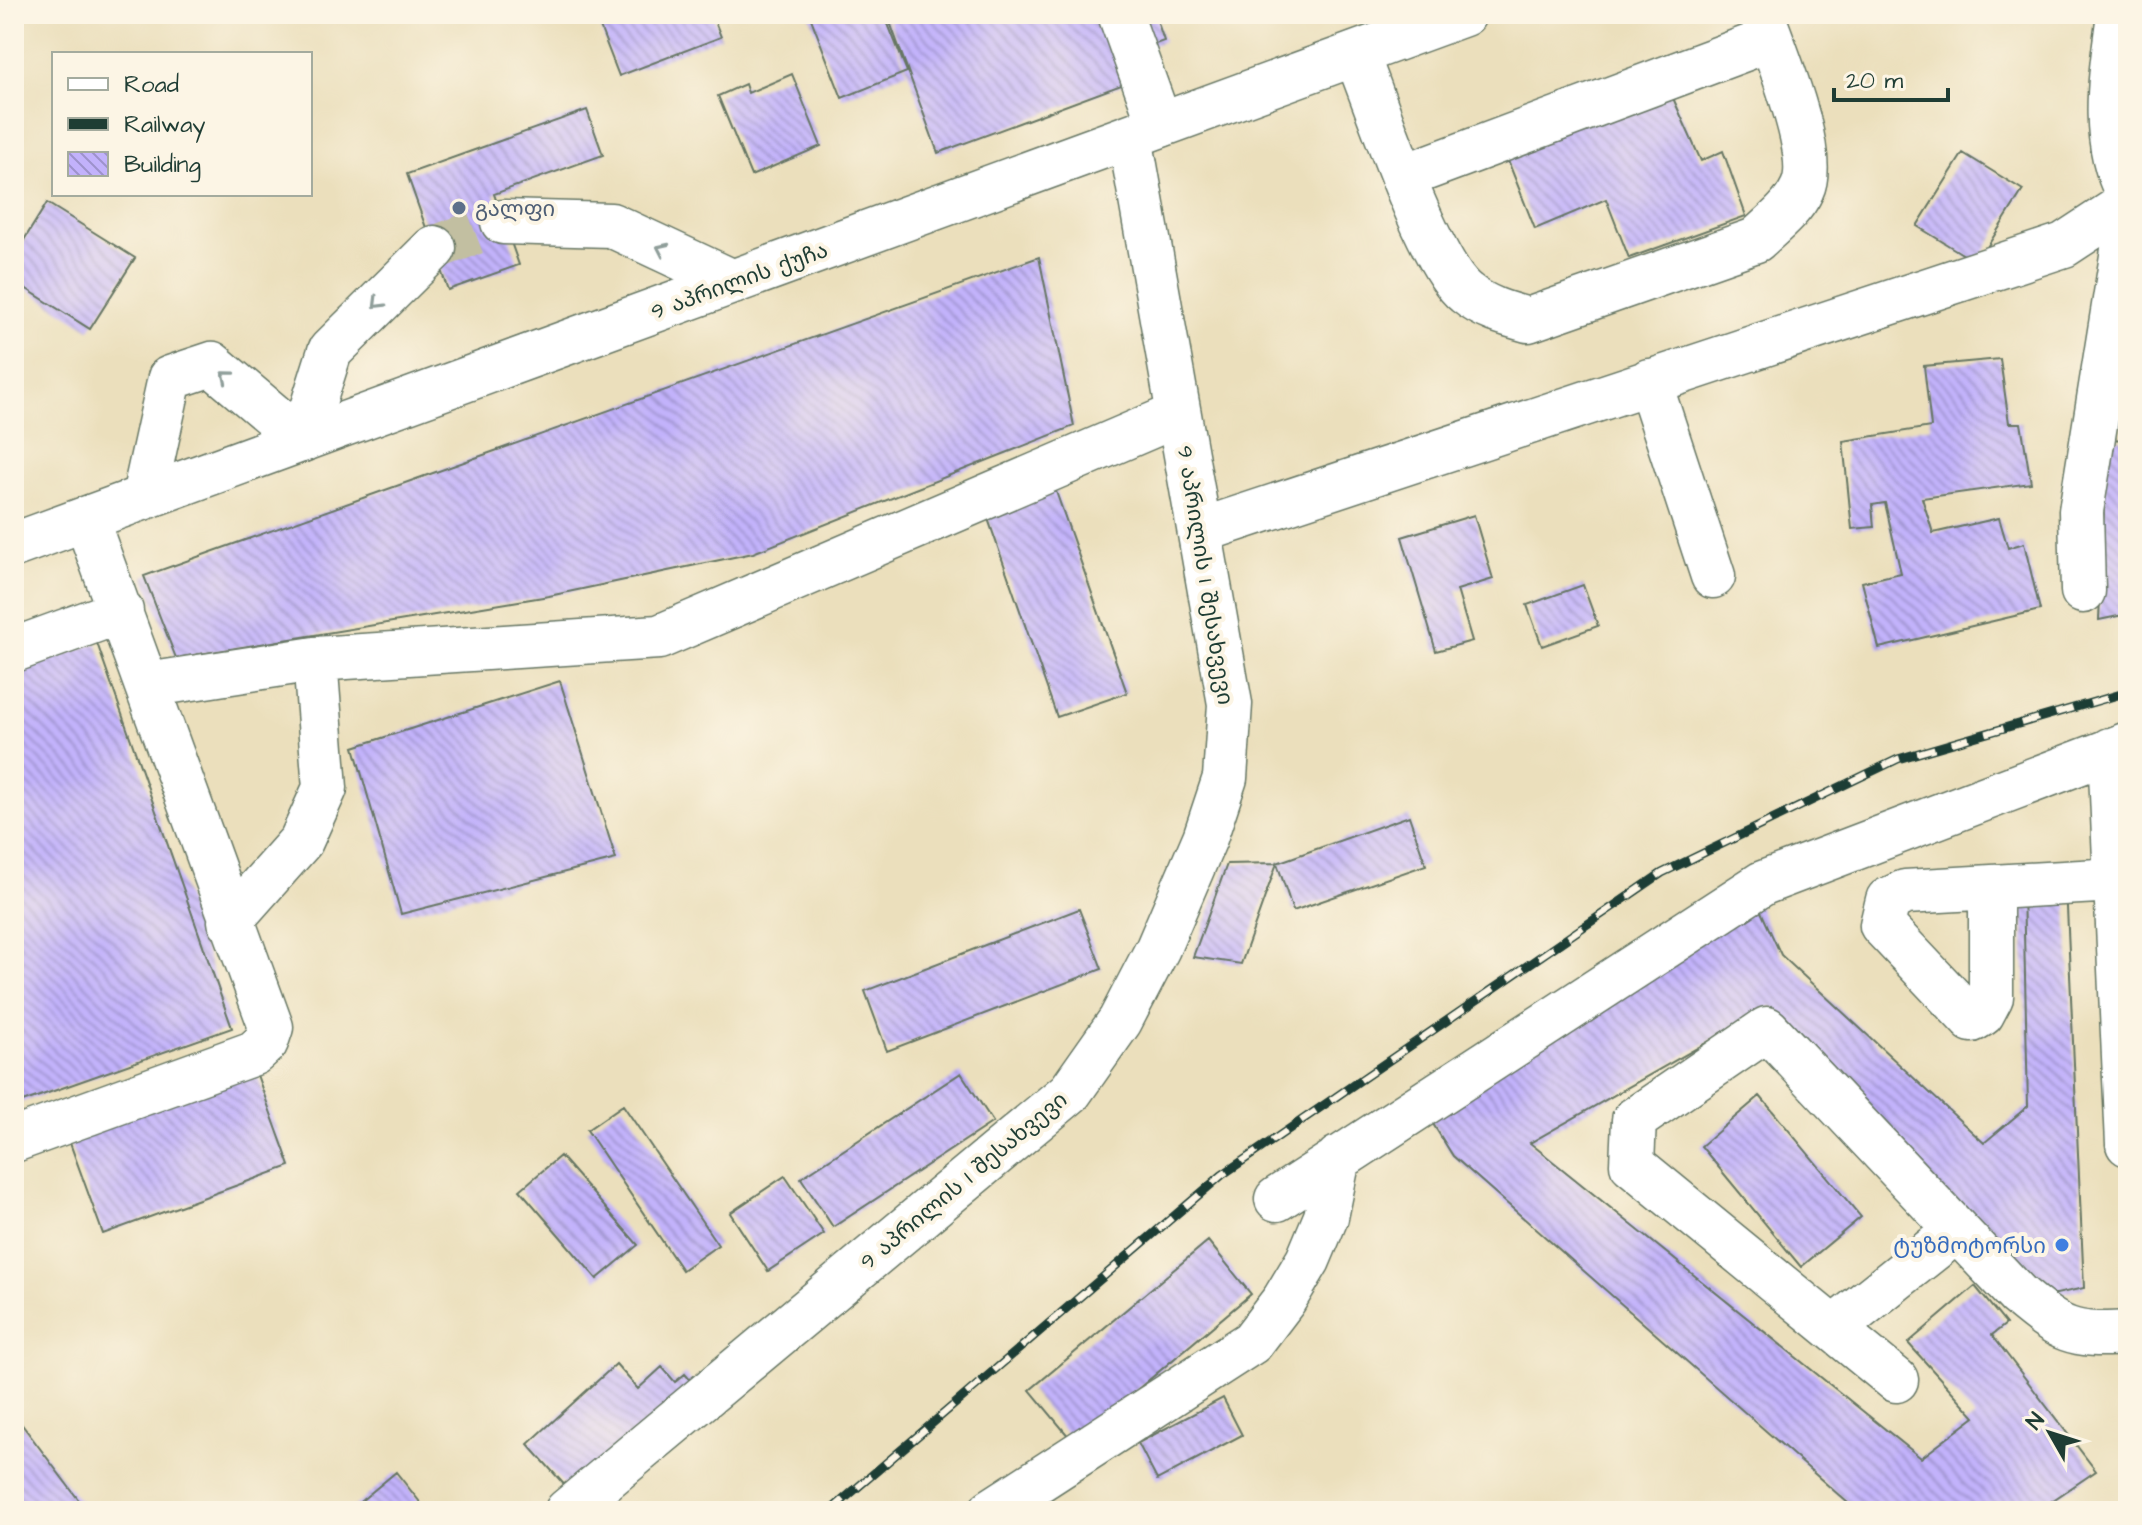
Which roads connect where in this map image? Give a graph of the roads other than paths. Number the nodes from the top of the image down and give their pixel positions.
1 (1120, 14) edge
2 (2088, 14) edge
3 (2119, 14) edge
4 (1437, 19) edge
5 (1767, 26) edge
6 (1356, 54) junction
7 (2111, 82) junction
8 (1145, 131) junction
9 (1405, 176) junction
10 (2128, 194) edge
11 (2128, 203) edge
12 (2128, 219) edge
13 (503, 222) tunnel mouth
14 (434, 248) tunnel mouth
15 (733, 282) junction
16 (1649, 381) junction
17 (1179, 414) junction
18 (302, 440) junction
19 (144, 497) junction
20 (86, 519) junction
21 (1200, 531) junction
22 (14, 545) edge
23 (1713, 576) dead end
24 (2083, 591) dead end
25 (121, 611) junction
26 (14, 650) edge
27 (315, 659) junction
28 (147, 685) junction
29 (2119, 747) edge
30 (2116, 880) junction
31 (1991, 887) dead end
32 (230, 921) junction
33 (2125, 1023) edge
34 (14, 1140) edge
35 (2128, 1144) edge
36 (1338, 1158) junction
37 (1277, 1199) dead end
38 (1956, 1231) junction
39 (1834, 1328) junction
40 (2128, 1333) edge
41 (1896, 1380) dead end
42 (567, 1511) edge
43 (991, 1511) edge

1 - 8 street, 9 აპრილის I შესახვევი
2 - 7 street
3 - 7 street
4 - 6 street, 9 აპრილის ქუჩა
5 - 9 street
5 - 9 street
6 - 8 street, 9 აპრილის ქუჩა
6 - 9 street
7 - 10 street
8 - 15 street, 9 აპრილის ქუჩა
8 - 17 street, 9 აპრილის I შესახვევი
11 - 16 street
12 - 24 street
15 -> 13 street
14 -> 18 street
15 - 18 street, 9 აპრილის ქუჩა
16 - 21 street
16 - 23 street
17 - 21 street, 9 აპრილის I შესახვევი
17 - 27 street
18 - 19 street, 9 აპრილის ქუჩა
18 -> 19 street
19 - 20 street, 9 აპრილის ქუჩა
20 - 22 street, 9 აპრილის ქუჩა
20 - 25 street
21 - 42 street, 9 აპრილის I შესახვევი
25 - 26 street
25 - 28 street
27 - 28 street
27 - 32 street
28 - 32 street
29 - 30 street
29 - 36 street
30 - 31 street
30 - 33 street
32 - 34 street
33 - 35 street
36 - 37 street
36 - 43 street
38 - 39 street
38 - 39 street
38 - 40 street
39 - 41 street

